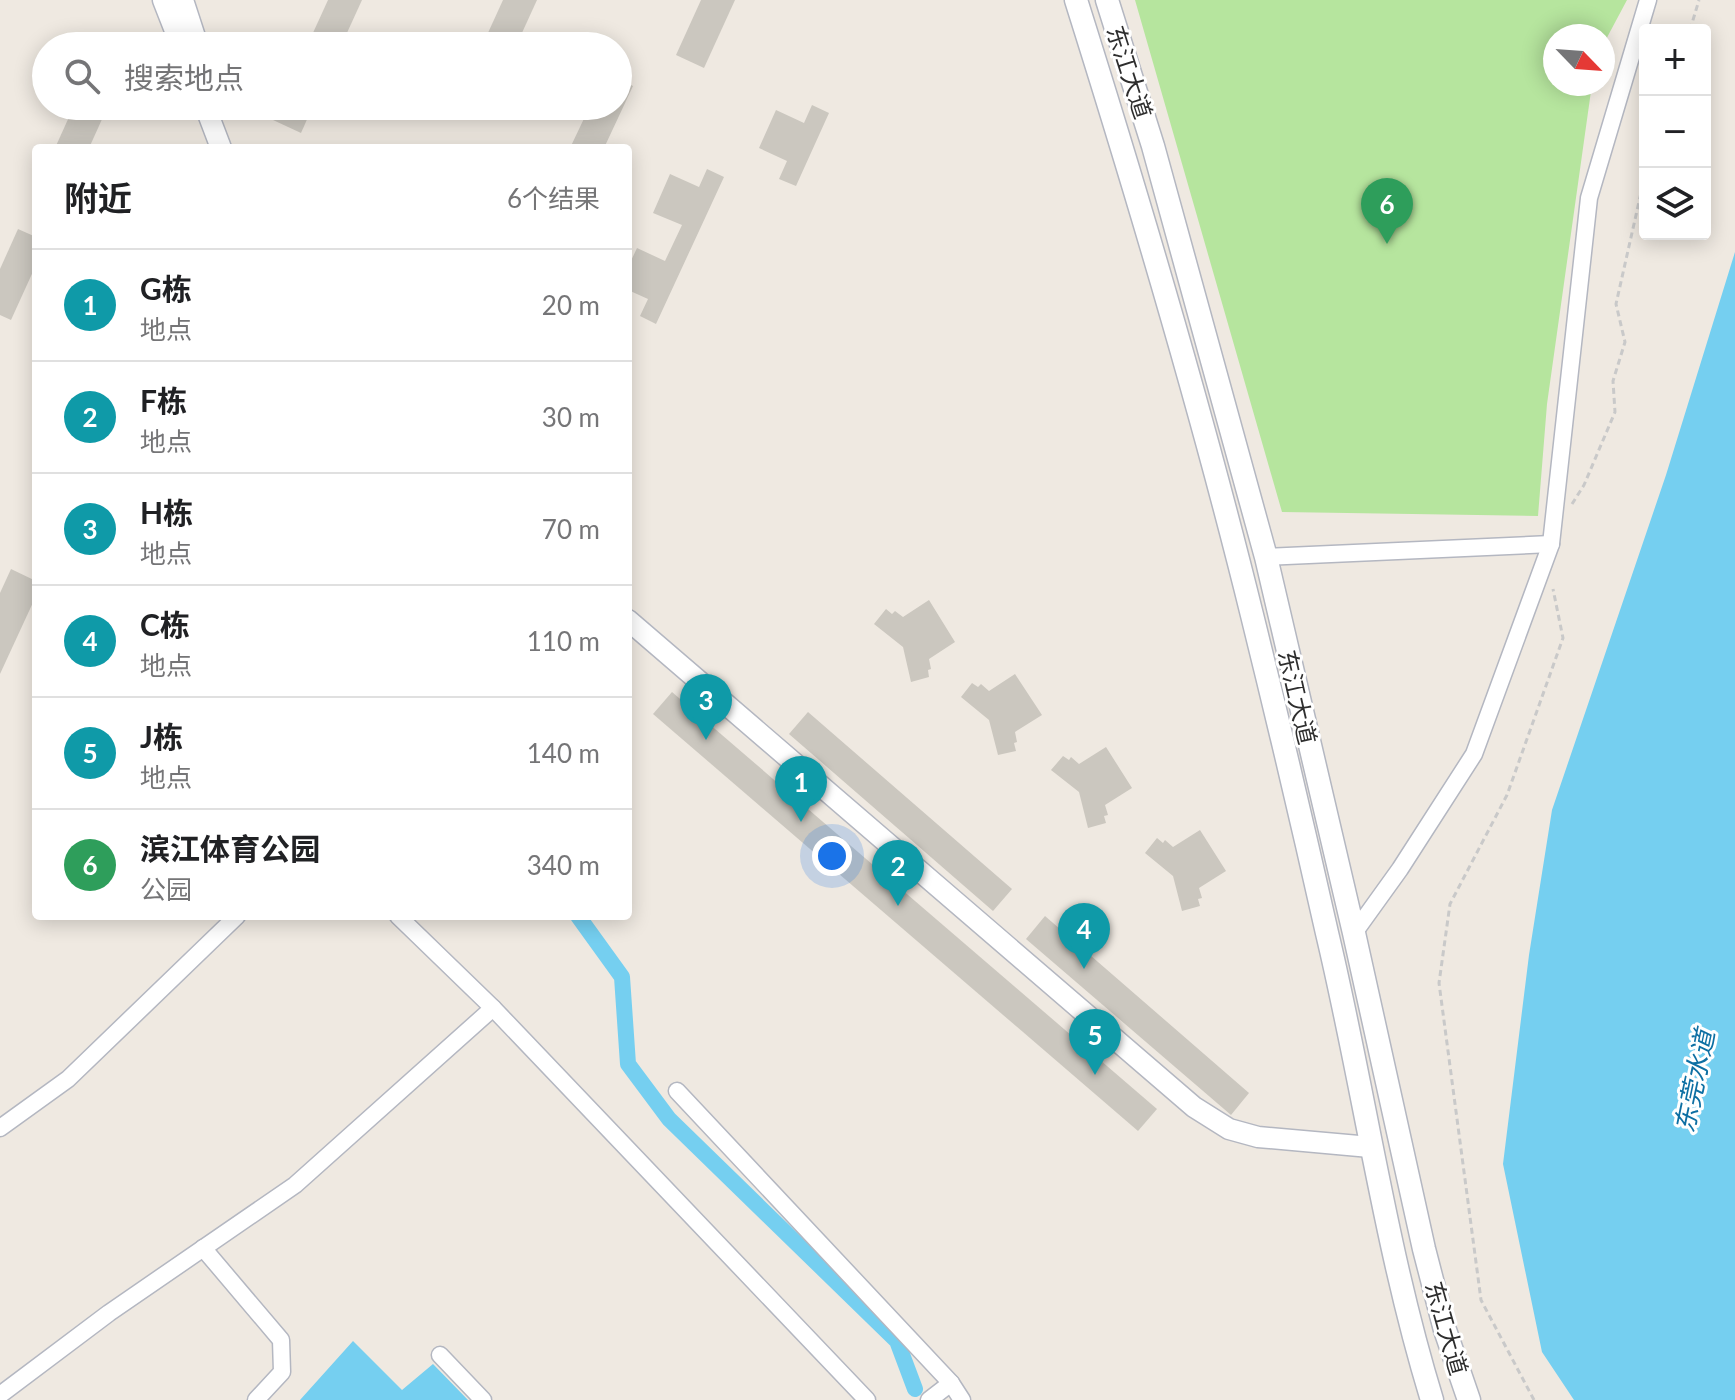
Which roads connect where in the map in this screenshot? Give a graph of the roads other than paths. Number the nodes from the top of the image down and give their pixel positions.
1 (163, 0) edge
2 (183, 0) edge
3 (1076, 0) edge
4 (1107, 0) edge
5 (1648, 0) edge
6 (176, 32) edge
7 (193, 32) edge
8 (210, 120) edge
9 (220, 120) edge
10 (219, 144) edge
11 (228, 144) edge
12 (1551, 544) junction
13 (1266, 557) junction
14 (632, 623) edge
15 (233, 920) edge
16 (402, 920) edge
17 (1354, 933) junction
18 (493, 1008) junction
19 (677, 1091) dead end
20 (0, 1128) edge
21 (1370, 1147) junction
22 (203, 1248) junction
23 (440, 1355) dead end
24 (951, 1383) junction
25 (0, 1395) edge
26 (256, 1400) edge
27 (483, 1400) edge
28 (867, 1400) edge
29 (929, 1400) edge
30 (962, 1400) edge
31 (1432, 1400) edge
32 (1469, 1400) edge

1 - 6 street
2 - 7 street
3 - 21 main road, 东江大道
4 - 13 main road, 东江大道
5 - 12 street
8 - 10 street
9 - 11 street
12 - 13 street
12 - 17 street
13 - 17 main road, 东江大道
14 - 21 street
15 - 20 street
16 - 18 street
17 - 32 main road, 东江大道
18 - 22 street
18 - 28 street
19 - 24 street
21 - 31 main road, 东江大道
22 - 25 street
22 - 26 street
23 - 27 street
24 - 29 street
24 - 30 street

